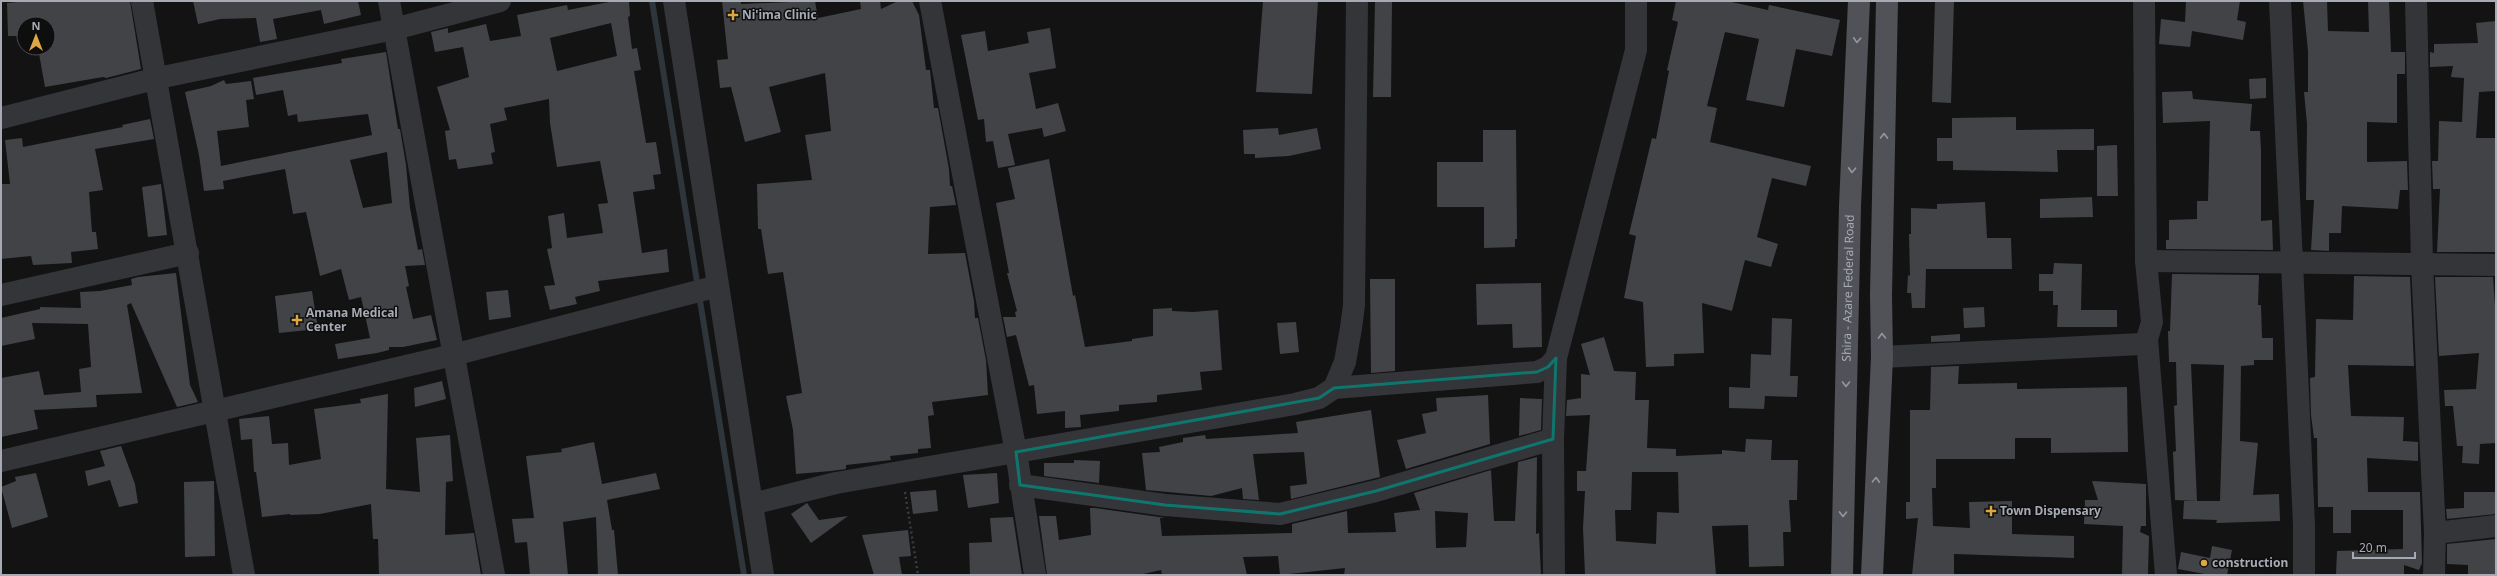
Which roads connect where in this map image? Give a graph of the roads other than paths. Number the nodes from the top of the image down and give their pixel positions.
1 (142, 1) edge
2 (390, 1) edge
3 (500, 1) edge
4 (674, 1) edge
5 (930, 1) edge
6 (1357, 1) edge
7 (1636, 1) edge
8 (1859, 1) edge
9 (1887, 1) edge
10 (2144, 1) edge
11 (2280, 1) edge
12 (2416, 1) edge
13 (394, 28) junction
14 (158, 78) junction
15 (1, 118) edge
16 (1883, 201) junction
17 (1850, 206) junction
18 (188, 253) junction
19 (2146, 261) junction
20 (2291, 262) junction
21 (2422, 264) junction
22 (2496, 265) edge
23 (703, 290) junction
24 (1, 295) edge
25 (2147, 339) junction
26 (454, 355) junction
27 (1882, 357) junction
28 (1556, 358) junction
29 (1334, 388) junction
30 (216, 410) junction
31 (1553, 439) junction
32 (1016, 452) junction
33 (1, 461) edge
34 (1020, 485) junction
35 (752, 504) junction
36 (2496, 526) edge
37 (2435, 533) junction
38 (244, 575) edge
39 (494, 575) edge
40 (763, 575) edge
41 (1035, 575) edge
42 (1554, 575) edge
43 (1842, 575) edge
44 (1872, 575) edge
45 (2166, 575) edge
46 (2304, 575) edge
47 (2434, 575) edge

1 - 14 street
2 - 13 street
3 - 13 street
4 - 23 street
5 - 32 street
6 - 29 street
7 - 28 street
8 -> 17 main road, Shira - Azare Federal Road
16 -> 9 main road
10 - 19 street
11 - 20 street
12 - 21 street
13 - 14 street
13 - 26 street
14 - 15 street
14 - 18 street
16 - 17 main road
27 -> 16 main road
17 -> 43 main road, Shira - Azare Federal Road
18 - 24 street
18 - 30 street
19 - 20 street
19 - 25 street
20 - 21 street
20 - 46 street
21 - 22 street
21 - 37 street
23 - 26 street
23 - 35 street
25 - 27 street
25 - 45 street
26 - 30 street
26 - 39 street
44 -> 27 main road
28 - 29 street
28 - 31 street
29 - 32 street
30 - 33 street
30 - 38 street
31 - 34 street
31 - 42 street
32 - 34 street
32 - 35 street
34 - 41 street
35 - 40 street
36 - 37 street
37 - 47 street

